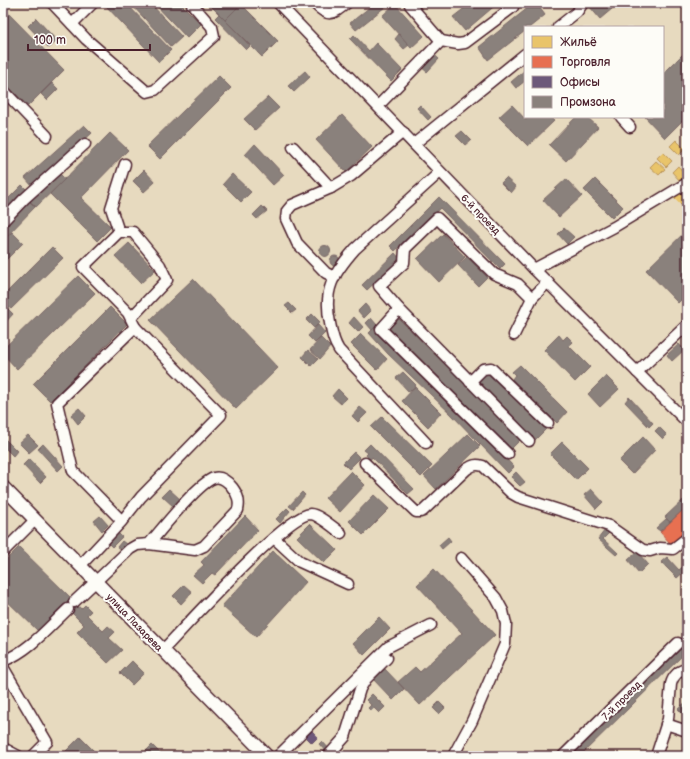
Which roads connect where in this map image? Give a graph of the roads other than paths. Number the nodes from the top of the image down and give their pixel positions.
1 (52, 3) edge
2 (93, 3) edge
3 (191, 3) edge
4 (278, 3) edge
5 (314, 3) edge
6 (347, 3) edge
7 (583, 3) edge
8 (410, 5) dead end
9 (514, 7) dead end
10 (72, 24) junction
11 (559, 26) edge
12 (441, 41) junction
13 (524, 55) edge
14 (3, 90) edge
15 (378, 106) junction
16 (622, 118) edge
17 (630, 127) dead end
18 (403, 132) junction
19 (47, 136) dead end
20 (85, 144) dead end
21 (414, 144) junction
22 (293, 147) dead end
23 (125, 164) dead end
24 (440, 172) junction
25 (687, 183) edge
26 (331, 188) junction
27 (3, 221) edge
28 (119, 232) junction
29 (534, 269) junction
30 (335, 277) junction
31 (548, 282) junction
32 (532, 298) junction
33 (399, 309) junction
34 (133, 322) junction
35 (687, 325) edge
36 (514, 335) dead end
37 (637, 372) junction
38 (470, 382) junction
39 (687, 422) edge
40 (548, 423) dead end
41 (529, 442) dead end
42 (426, 443) dead end
43 (508, 454) dead end
44 (365, 463) dead end
45 (3, 487) edge
46 (35, 520) junction
47 (122, 521) junction
48 (341, 533) dead end
49 (274, 538) junction
50 (687, 538) edge
51 (149, 544) junction
52 (3, 552) edge
53 (461, 558) dead end
54 (80, 566) junction
55 (96, 582) junction
56 (348, 584) dead end
57 (431, 625) dead end
58 (678, 643) dead end
59 (163, 650) junction
60 (387, 658) dead end
61 (3, 661) edge
62 (3, 667) edge
63 (687, 668) edge
64 (666, 724) junction
65 (687, 731) edge
66 (3, 748) edge
67 (18, 756) edge
68 (33, 756) edge
69 (267, 756) edge
70 (278, 756) edge
71 (328, 756) edge
72 (453, 756) edge
73 (563, 756) edge
74 (656, 756) edge

1 - 10 street
2 - 10 street
3 - 10 street
4 - 15 street, 6-й проезд
5 - 6 street
7 - 11 street
8 - 12 street
9 - 12 street
12 - 15 street
13 - 21 street
14 - 19 street
15 - 18 street, 6-й проезд
16 - 17 street
18 - 21 street, 6-й проезд
18 - 26 street
20 - 27 street
21 - 24 street, 6-й проезд
22 - 26 street
23 - 28 street
24 - 29 street, 6-й проезд
24 - 30 street
25 - 29 street
26 - 30 street
28 - 34 street
28 - 34 street
29 - 31 street, 6-й проезд
30 - 42 street
31 - 32 street
31 - 37 street, 6-й проезд
32 - 33 street
32 - 36 street
33 - 38 street
33 - 43 street
34 - 47 street
34 - 47 street
35 - 37 street
37 - 39 street, 6-й проезд
38 - 40 street
38 - 41 street
44 - 50 street
45 - 46 main road, улица Лазарева
46 - 52 street
46 - 54 main road, улица Лазарева
47 - 54 street
48 - 49 street
49 - 56 street
49 - 59 street
51 - 51 street
51 - 55 street
53 - 72 street
54 - 55 main road, улица Лазарева
55 - 59 main road, улица Лазарева
55 - 61 street
57 - 70 street
58 - 73 street, 7-й проезд
59 - 69 main road, улица Лазарева
60 - 71 street
62 - 68 street
63 - 64 street
64 - 65 street
64 - 74 street
66 - 67 street

